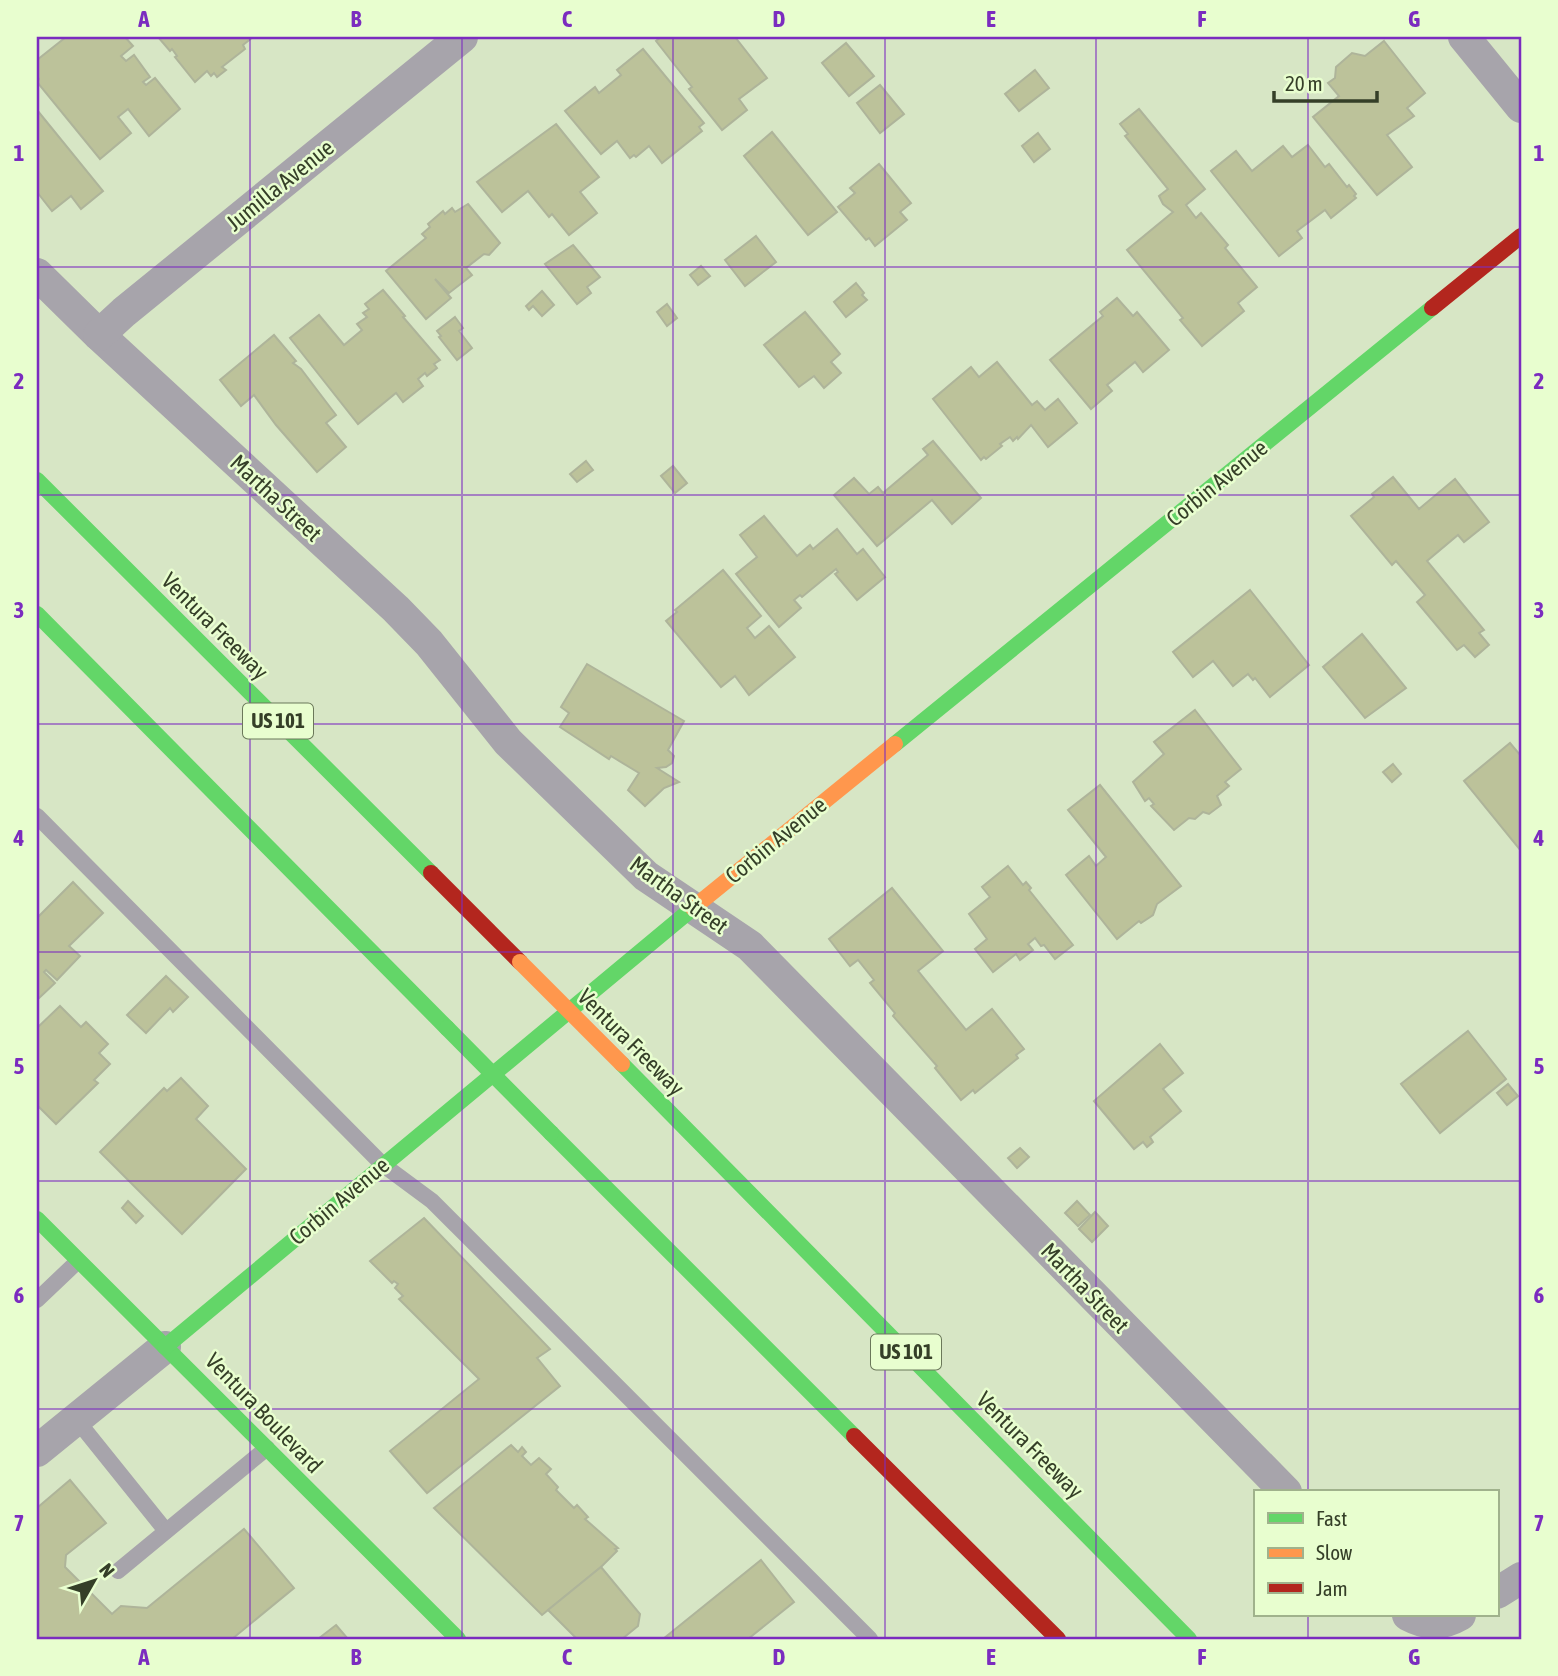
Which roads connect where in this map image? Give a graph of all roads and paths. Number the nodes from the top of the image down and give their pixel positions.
1 (462, 37) edge
2 (1464, 37) edge
3 (1521, 107) edge
4 (1521, 236) edge
5 (37, 274) edge
6 (99, 335) junction
7 (37, 480) edge
8 (37, 614) edge
9 (37, 816) edge
10 (693, 908) junction
11 (382, 1164) junction
12 (37, 1219) edge
13 (79, 1261) junction
14 (37, 1300) edge
15 (165, 1346) junction
16 (76, 1419) junction
17 (41, 1439) edge
18 (267, 1448) junction
19 (1284, 1490) edge
20 (166, 1531) junction
21 (118, 1571) dead end
22 (1521, 1578) edge
23 (1498, 1592) edge
24 (1458, 1616) edge
25 (1416, 1619) edge
26 (458, 1639) edge
27 (870, 1639) edge
28 (1058, 1639) edge
29 (1189, 1639) edge

1 - 6 street, Jumilla Avenue
2 - 3 street
4 - 10 main road, Corbin Avenue
5 - 6 street, Martha Street
6 - 10 street, Martha Street
7 - 29 main road, Ventura Freeway / US 101, bridge
8 - 28 main road, bridge
9 - 11 lane
10 - 11 main road, Corbin Avenue
10 - 19 street, Martha Street
11 - 15 main road, Corbin Avenue
11 - 27 lane
12 - 13 main road, Ventura Boulevard
13 - 14 lane
13 - 15 main road, Ventura Boulevard
15 - 16 street, Corbin Avenue
15 - 18 main road, Ventura Boulevard
16 - 17 street, Corbin Avenue
16 - 20 lane
18 - 20 lane
18 - 26 main road, Ventura Boulevard
20 - 21 lane
22 - 23 street
24 - 25 street

